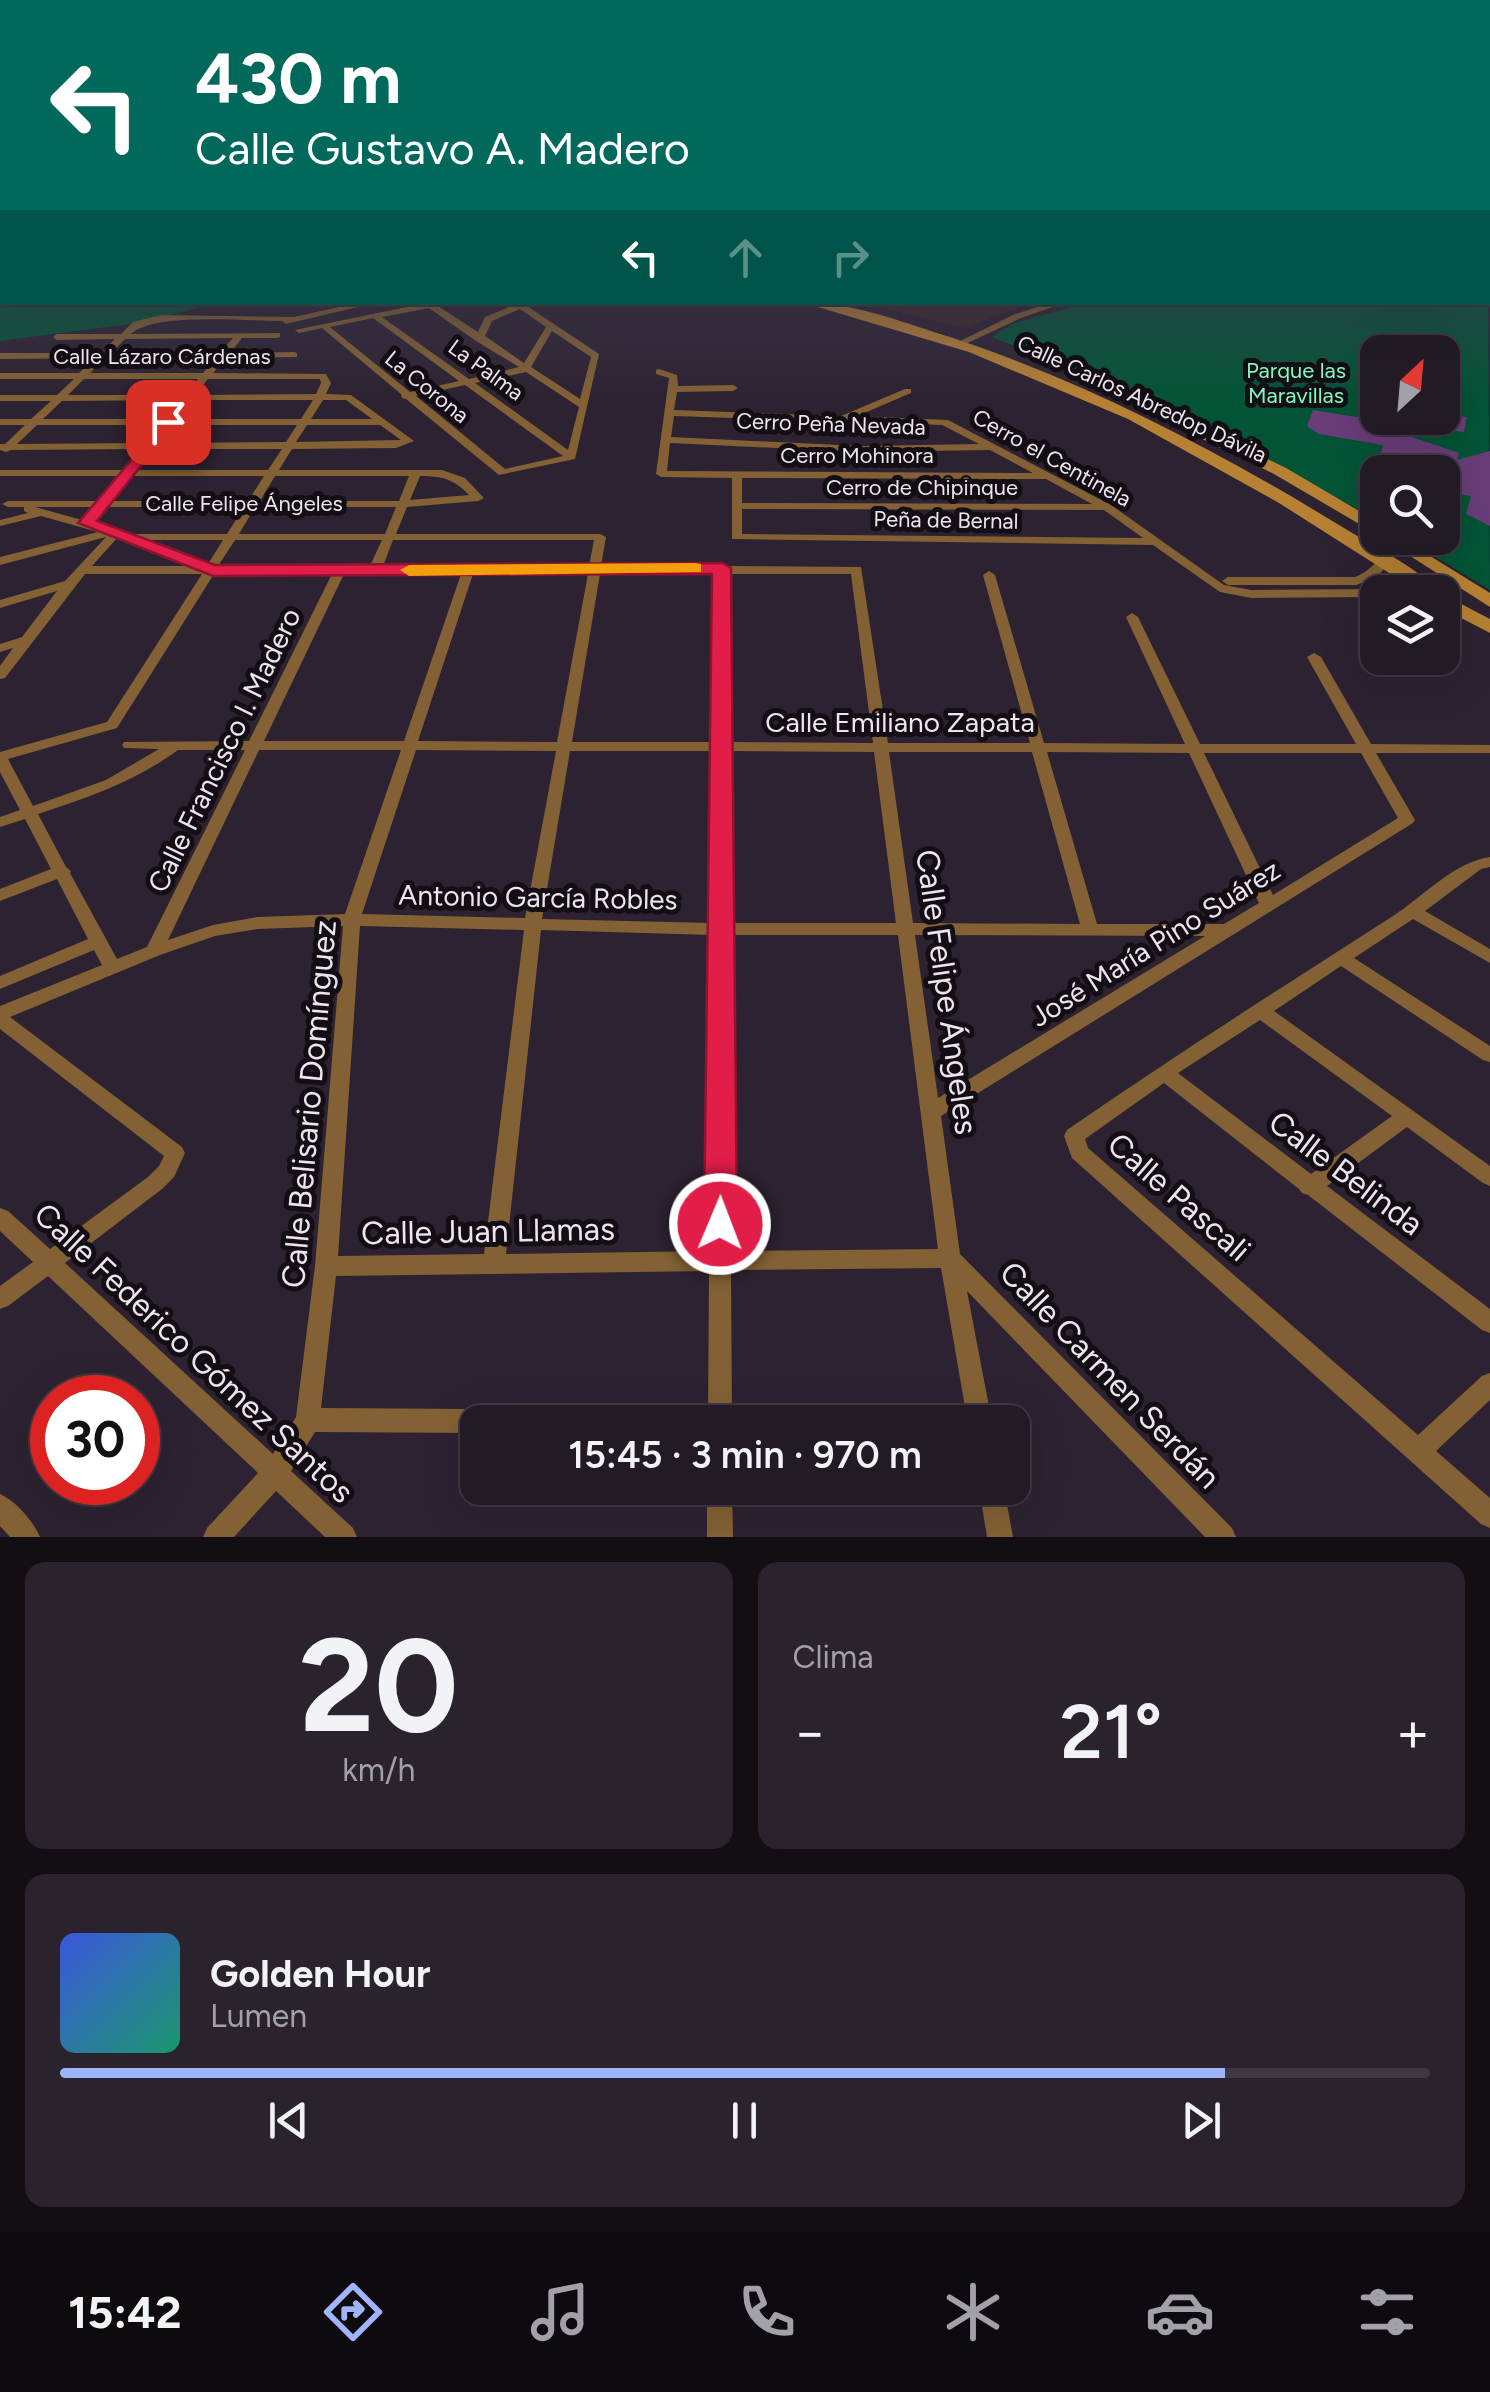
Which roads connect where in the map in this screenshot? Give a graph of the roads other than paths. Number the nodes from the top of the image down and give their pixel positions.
1 (359, 305) edge
2 (431, 305) joint
3 (515, 305) edge
4 (519, 305) edge
5 (820, 305) edge
6 (865, 305) edge
7 (1037, 305) edge
8 (1054, 305) edge
9 (375, 316) junction
10 (291, 318) junction
11 (324, 326) junction
12 (551, 326) junction
13 (298, 330) dead end
14 (277, 335) junction
15 (121, 336) junction
16 (239, 336) junction
17 (57, 337) dead end
18 (479, 338) junction
19 (960, 338) junction
20 (222, 355) junction
21 (294, 355) junction
22 (0, 356) edge
23 (101, 356) junction
24 (524, 370) junction
25 (658, 372) dead end
26 (207, 375) junction
27 (0, 376) edge
28 (81, 376) junction
29 (324, 376) junction
30 (469, 382) junction
31 (733, 388) dead end
32 (673, 389) junction
33 (908, 392) dead end
34 (405, 396) junction
35 (0, 398) edge
36 (58, 398) junction
37 (190, 398) junction
38 (319, 398) junction
39 (584, 406) junction
40 (670, 414) junction
41 (304, 420) junction
42 (840, 420) junction
43 (0, 422) edge
44 (34, 422) junction
45 (168, 422) junction
46 (382, 422) junction
47 (667, 440) junction
48 (148, 446) junction
49 (289, 446) junction
50 (994, 447) junction
51 (3, 449) edge
52 (572, 458) junction
53 (0, 473) edge
54 (416, 473) junction
55 (126, 474) junction
56 (271, 474) junction
57 (738, 475) junction
58 (1053, 476) junction
59 (4, 503) edge
60 (101, 503) junction
61 (254, 503) junction
62 (404, 504) junction
63 (736, 506) junction
64 (1107, 508) junction
65 (42, 512) junction
66 (1360, 520) edge
67 (0, 523) edge
68 (86, 523) junction
69 (113, 533) junction
70 (234, 534) junction
71 (392, 536) junction
72 (131, 537) junction
73 (1155, 542) junction
74 (1417, 555) edge
75 (0, 561) edge
76 (1385, 561) junction
77 (722, 568) junction
78 (596, 569) junction
79 (81, 570) junction
80 (213, 570) junction
81 (375, 570) junction
82 (468, 570) junction
83 (339, 571) junction
84 (1369, 575) edge
85 (1406, 575) edge
86 (989, 576) dead end
87 (1360, 578) edge
88 (1306, 582) junction
89 (69, 584) junction
90 (1286, 588) junction
91 (1360, 593) edge
92 (1317, 594) junction
93 (1490, 602) edge
94 (0, 604) edge
95 (1460, 610) edge
96 (1132, 617) dead end
97 (1490, 627) edge
98 (27, 640) junction
99 (0, 648) edge
100 (1314, 657) dead end
101 (0, 676) edge
102 (129, 745) dead end
103 (719, 746) junction
104 (172, 747) junction
105 (256, 747) junction
106 (566, 747) junction
107 (880, 747) junction
108 (1040, 747) junction
109 (410, 748) junction
110 (1194, 748) junction
111 (1366, 748) junction
112 (1490, 748) edge
113 (0, 758) edge
114 (28, 812) junction
115 (0, 822) edge
116 (1490, 862) edge
117 (63, 871) junction
118 (0, 895) edge
119 (1269, 905) junction
120 (1413, 911) junction
121 (352, 920) junction
122 (533, 924) junction
123 (724, 929) junction
124 (1090, 929) junction
125 (907, 930) junction
126 (1226, 930) junction
127 (100, 940) junction
128 (154, 951) junction
129 (1490, 957) edge
130 (1342, 958) junction
131 (112, 968) junction
132 (0, 983) edge
133 (1260, 1010) junction
134 (0, 1016) edge
135 (1486, 1048) edge
136 (1164, 1072) junction
137 (931, 1112) junction
138 (1406, 1117) junction
139 (1490, 1177) edge
140 (1309, 1187) junction
141 (0, 1218) edge
142 (950, 1258) junction
143 (720, 1261) junction
144 (48, 1263) junction
145 (494, 1264) junction
146 (326, 1266) junction
147 (0, 1299) edge
148 (1490, 1323) edge
149 (1490, 1384) edge
150 (720, 1405) edge
151 (977, 1405) edge
152 (308, 1420) junction
153 (460, 1421) edge
154 (1418, 1451) junction
155 (276, 1472) junction
156 (720, 1505) edge
157 (995, 1505) edge
158 (0, 1507) edge
159 (1490, 1515) edge
160 (27, 1537) edge
161 (216, 1537) edge
162 (344, 1537) edge
163 (720, 1537) edge
164 (1000, 1537) edge
165 (1223, 1537) edge

1 - 10 street
2 - 9 street
2 - 18 street
3 - 18 street
4 - 12 street
5 - 19 main road, Calle Carlos Abredop Dávila
6 - 19 main road, Calle Carlos Abredop Dávila
7 - 19 street
8 - 19 street
9 - 11 street
9 - 30 street, La Palma
10 - 14 street
10 - 15 street
11 - 13 street
11 - 34 street, La Corona
12 - 24 street
12 - 39 street
14 - 16 street
14 - 21 street
15 - 16 street
15 - 17 street
15 - 23 street
16 - 20 street
18 - 24 street
19 - 66 main road, Calle Carlos Abredop Dávila
19 - 76 main road, Calle Carlos Abredop Dávila
20 - 21 street
20 - 23 street
20 - 26 street
21 - 29 street
22 - 23 street
23 - 28 street
24 - 30 street
24 - 39 street
25 - 32 street
26 - 28 street, Calle Lázaro Cárdenas
26 - 29 street, Calle Lázaro Cárdenas
26 - 37 street
27 - 28 street, Calle Lázaro Cárdenas
28 - 36 street
29 - 38 street
30 - 34 street
30 - 52 street, La Palma
31 - 32 street
32 - 40 street
33 - 42 street
34 - 52 street, La Corona
35 - 36 street
36 - 37 street
36 - 44 street
37 - 38 street
37 - 45 street
38 - 41 street
38 - 46 street
39 - 52 street
40 - 42 street
40 - 47 street
41 - 45 street
41 - 46 street
41 - 49 street
42 - 50 street, Cerro el Centinela
43 - 44 street
44 - 45 street
44 - 51 street
45 - 48 street
46 - 49 street
47 - 50 street, Cerro Peña Nevada
47 - 57 street, Cerro Mohinora
48 - 49 street
48 - 51 street
48 - 55 street
49 - 56 street
50 - 58 street, Cerro el Centinela
53 - 55 street
54 - 56 street
54 - 62 street
54 - 62 street, Calle Felipe Ángeles
55 - 56 street
55 - 60 street
56 - 61 street
57 - 58 street, Cerro Mohinora
57 - 63 street
58 - 64 street, Cerro el Centinela
59 - 60 street, Calle Felipe Ángeles
59 - 65 street
60 - 61 street, Calle Felipe Ángeles
60 - 68 street
61 - 62 street, Calle Felipe Ángeles
61 - 70 street
62 - 71 street
63 - 64 street, Cerro de Chipinque
63 - 73 street, Peña de Bernal
64 - 73 street, Cerro el Centinela
65 - 67 street
65 - 68 street
68 - 69 street
69 - 72 street
69 - 75 street
69 - 79 street
70 - 71 street
70 - 72 street
70 - 80 street
71 - 78 street
71 - 81 street
72 - 80 street
73 - 90 street, Cerro el Centinela
74 - 93 main road
76 - 84 street
76 - 85 main road, Calle Carlos Abredop Dávila
77 - 78 street
77 - 103 street
77 - 107 street, Calle Felipe Ángeles
78 - 82 street
78 - 106 street
79 - 80 street
79 - 89 street
80 - 83 street
80 - 113 street
81 - 82 street
81 - 83 street
82 - 109 street, Calle Belisario Domínguez
83 - 105 street, Calle Francisco I. Madero
86 - 108 street
87 - 88 street
88 - 90 street
88 - 92 street
89 - 94 street
89 - 98 street
90 - 92 street
91 - 92 street
95 - 97 main road
96 - 110 street
98 - 99 street
98 - 101 street
100 - 111 street
102 - 104 street, Calle Emiliano Zapata
103 - 106 street, Calle Emiliano Zapata
103 - 107 street, Calle Emiliano Zapata
103 - 123 street
104 - 105 street, Calle Emiliano Zapata
104 - 114 street
105 - 109 street, Calle Emiliano Zapata
105 - 128 street, Calle Francisco I. Madero
106 - 109 street, Calle Emiliano Zapata
106 - 122 street
107 - 108 street, Calle Emiliano Zapata
107 - 125 street, Calle Felipe Ángeles
108 - 110 street, Calle Emiliano Zapata
108 - 124 street
109 - 121 street, Calle Belisario Domínguez
110 - 111 street, Calle Emiliano Zapata
110 - 119 street
111 - 112 street, Calle Emiliano Zapata
111 - 119 street, José María Pino Suárez
113 - 114 street
114 - 115 street
114 - 117 street
116 - 120 street, Calle Pascali
117 - 118 street
117 - 127 street
119 - 126 street, José María Pino Suárez
120 - 129 street
120 - 130 street, Calle Pascali
121 - 122 street, Antonio García Robles
121 - 128 street, Antonio García Robles
121 - 146 street, Calle Belisario Domínguez
122 - 123 street, Antonio García Robles
122 - 145 street
123 - 125 street, Antonio García Robles
123 - 143 street
124 - 125 street, Antonio García Robles
124 - 126 street, Antonio García Robles
125 - 137 street, Calle Felipe Ángeles
126 - 137 street, José María Pino Suárez
127 - 131 street
127 - 132 street
128 - 131 street, Antonio García Robles
130 - 133 street, Calle Pascali
130 - 135 street
131 - 134 street, Antonio García Robles
133 - 136 street, Calle Pascali
133 - 138 street
134 - 144 street
136 - 140 street, Calle Belinda
136 - 154 street, Calle Pascali
137 - 142 street, Calle Felipe Ángeles
138 - 139 street
138 - 140 street
140 - 148 street, Calle Belinda
141 - 144 street, Calle Federico Gómez Santos
142 - 143 street, Calle Juan Llamas
142 - 151 street, Calle Felipe Ángeles
142 - 165 street, Calle Carmen Serdán
143 - 145 street, Calle Juan Llamas
143 - 150 street
144 - 147 street
144 - 155 street, Calle Federico Gómez Santos
145 - 146 street, Calle Juan Llamas
146 - 152 street, Calle Belisario Domínguez
149 - 154 street
152 - 153 street
152 - 155 street, Calle Belisario Domínguez
154 - 159 street, Calle Pascali
155 - 161 street, Calle Belisario Domínguez
155 - 162 street, Calle Federico Gómez Santos
156 - 163 street
157 - 164 street
158 - 160 street

